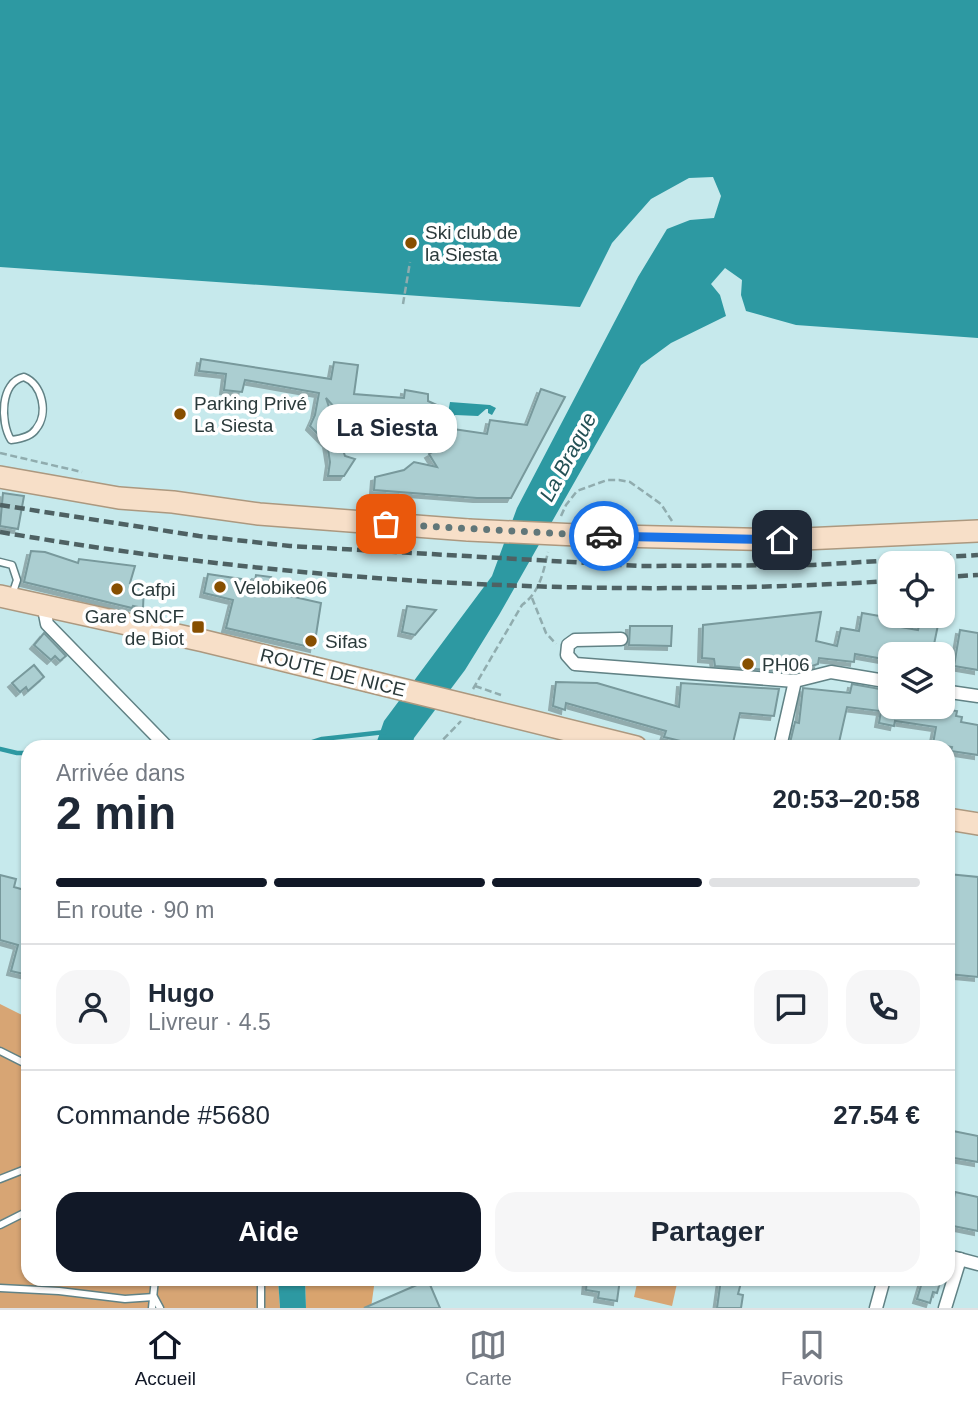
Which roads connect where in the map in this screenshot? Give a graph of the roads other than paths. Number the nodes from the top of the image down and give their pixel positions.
1 (24, 367) dead end
2 (24, 377) junction
3 (0, 462) edge
4 (0, 477) edge
5 (173, 502) junction
6 (978, 531) edge
7 (0, 562) edge
8 (17, 596) edge
9 (621, 639) dead end
10 (878, 680) edge
11 (795, 681) junction
12 (955, 693) edge
13 (978, 696) edge
14 (160, 740) edge
15 (608, 740) edge
16 (782, 740) edge
17 (955, 820) edge
18 (978, 824) edge
19 (0, 1051) edge
20 (21, 1062) edge
21 (21, 1171) edge
22 (0, 1179) edge
23 (21, 1213) edge
24 (0, 1225) edge
25 (955, 1258) edge
26 (978, 1264) edge
27 (155, 1286) edge
28 (261, 1286) edge
29 (882, 1286) edge
30 (949, 1286) edge
31 (0, 1288) edge
32 (154, 1297) junction
33 (152, 1308) edge
34 (160, 1308) edge
35 (261, 1308) edge
36 (876, 1308) edge
37 (945, 1308) edge

1 - 2 lane
2 - 2 lane
3 - 5 main road
4 - 5 main road
5 - 6 main road, bridge
7 - 8 lane
8 - 14 street
8 - 15 main road, ROUTE DE NICE, bridge
9 - 11 street
10 - 11 street
11 - 16 street
12 - 13 street
17 - 18 main road
19 - 20 lane
21 - 22 lane
23 - 24 lane
25 - 26 street
27 - 32 lane
28 - 35 lane
29 - 36 street
30 - 37 street
31 - 32 lane
32 - 33 lane
32 - 34 lane

